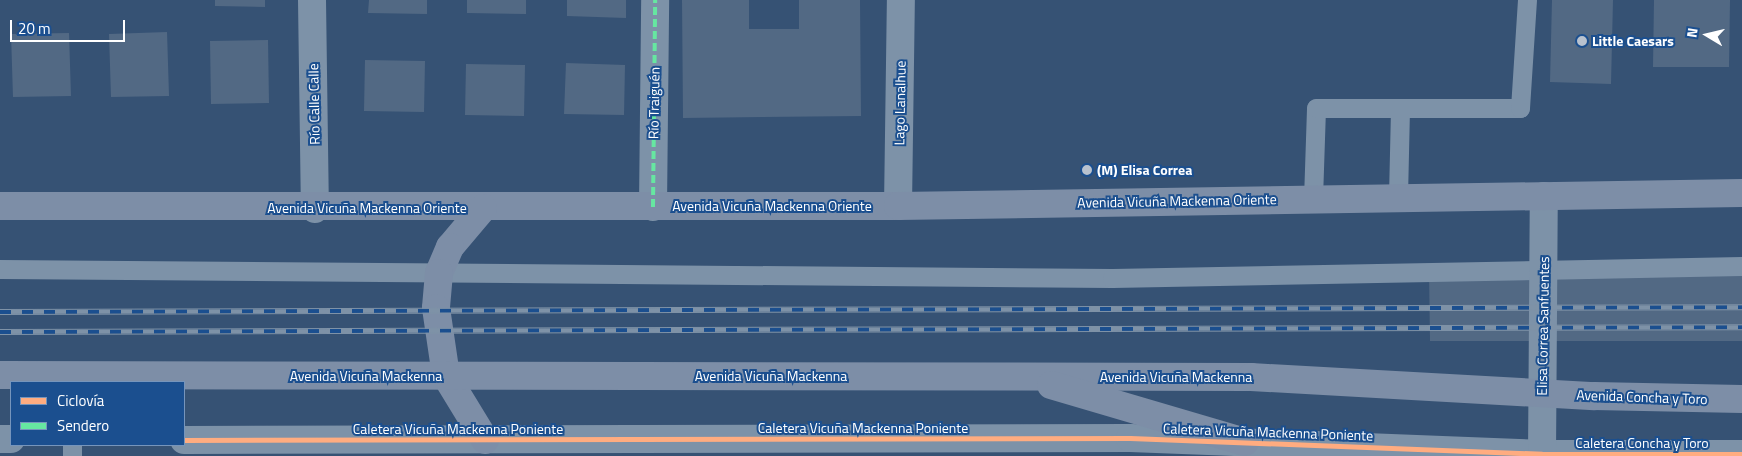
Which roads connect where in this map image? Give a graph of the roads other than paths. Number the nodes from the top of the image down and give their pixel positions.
1 (312, 0) edge
2 (655, 0) edge
3 (901, 0) edge
4 (1527, 0) edge
5 (1400, 108) junction
6 (1742, 193) edge
7 (1544, 196) junction
8 (1398, 198) junction
9 (1313, 199) junction
10 (0, 206) edge
11 (898, 206) junction
12 (652, 207) junction
13 (483, 208) junction
14 (315, 209) junction
15 (1742, 266) edge
16 (0, 269) edge
17 (439, 273) junction
18 (1544, 273) junction
19 (0, 375) edge
20 (446, 376) junction
21 (1020, 376) junction
22 (1542, 393) junction
23 (1742, 399) edge
24 (185, 440) edge
25 (485, 440) junction
26 (1244, 442) junction
27 (931, 448) edge
28 (1742, 454) edge
29 (1542, 455) edge

1 - 14 street, Río Calle Calle
2 - 12 street, Río Traiguén
3 - 11 street, Lago Lanalhue
4 - 5 lane
5 - 8 lane
5 - 9 lane
6 - 7 main road
7 - 8 main road, Avenida Vicuña Mackenna Oriente
7 - 18 street, Elisa Correa Sanfuentes
8 - 9 main road, Avenida Vicuña Mackenna Oriente
9 - 11 main road, Avenida Vicuña Mackenna Oriente
10 - 14 main road, Avenida Vicuña Mackenna Oriente
11 - 12 main road, Avenida Vicuña Mackenna Oriente
12 - 13 main road, Avenida Vicuña Mackenna Oriente
13 - 14 main road, Avenida Vicuña Mackenna Oriente
13 - 17 main road
15 - 18 lane
16 - 17 lane
17 - 18 lane
17 - 20 main road
18 - 22 street, Elisa Correa Sanfuentes
19 - 20 main road, Avenida Vicuña Mackenna
20 - 21 main road, Avenida Vicuña Mackenna
20 - 25 main road
21 - 22 main road, Avenida Vicuña Mackenna
21 - 26 main road
22 - 23 main road, Avenida Concha y Toro
22 - 29 street, Elisa Correa Sanfuentes
24 - 25 street, Caletera Vicuña Mackenna Poniente
25 - 27 street, Caletera Vicuña Mackenna Poniente
26 - 27 street, Caletera Vicuña Mackenna Poniente
26 - 29 street, Caletera Vicuña Mackenna Poniente
28 - 29 street, Caletera Concha y Toro

